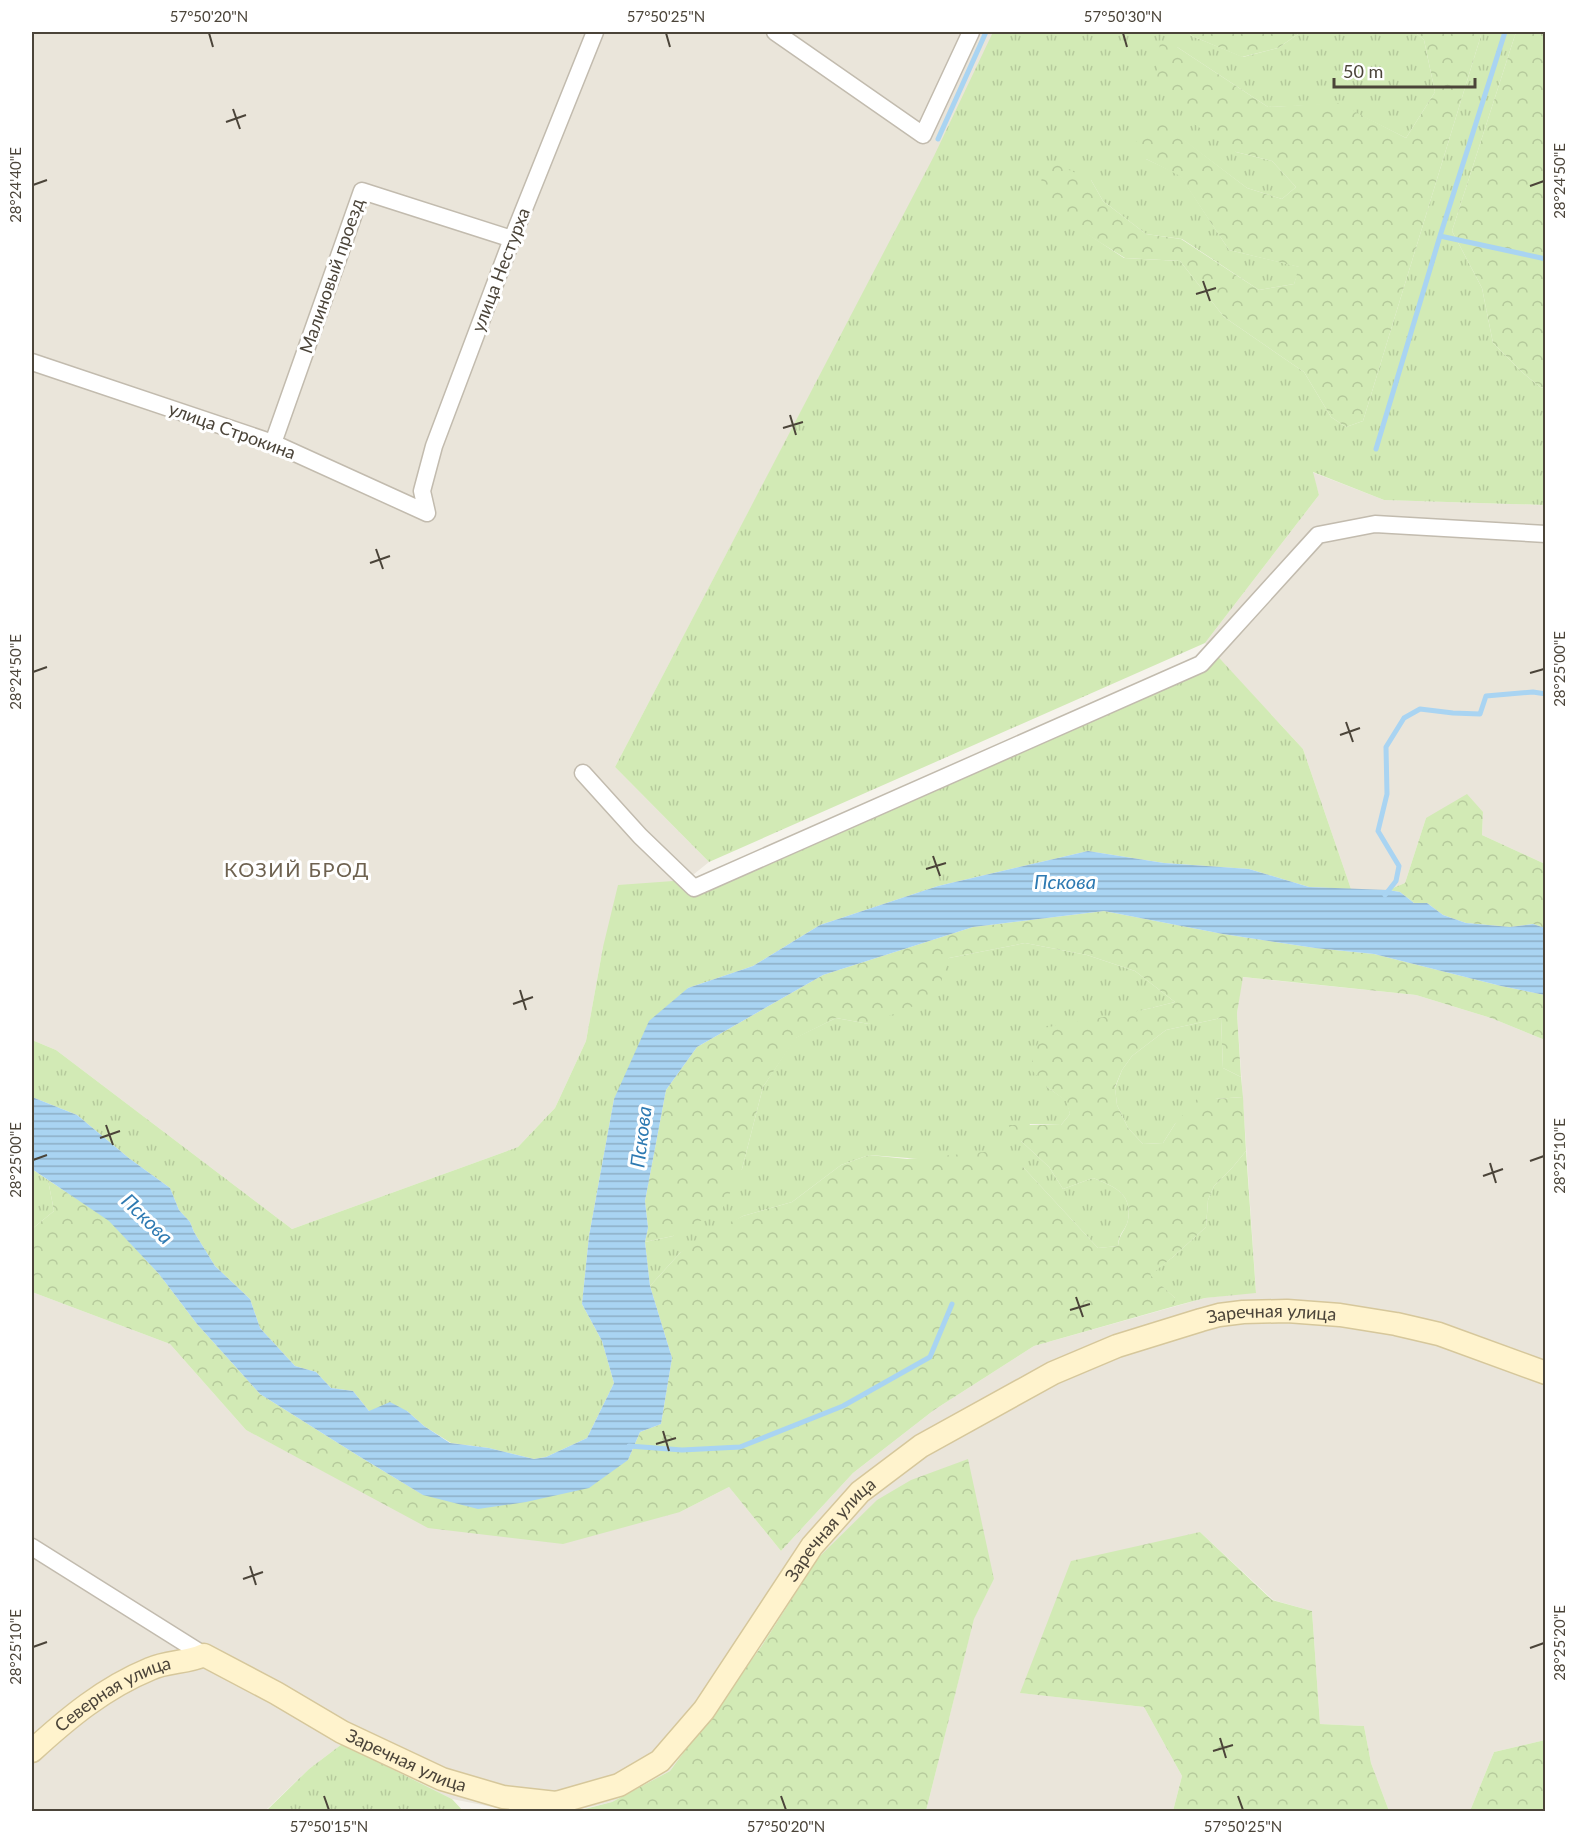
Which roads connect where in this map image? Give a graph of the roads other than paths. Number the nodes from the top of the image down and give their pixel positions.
1 (595, 32) edge
2 (775, 32) edge
3 (971, 32) edge
4 (512, 239) junction
5 (32, 362) edge
6 (273, 443) junction
7 (427, 513) joint
8 (1545, 534) edge
9 (583, 773) dead end
10 (1545, 1373) edge
11 (32, 1546) edge
12 (204, 1655) junction
13 (32, 1751) edge

1 - 4 street, улица Нестурха
2 - 3 street
4 - 6 street, Малиновый проезд
4 - 7 street, улица Нестурха
5 - 6 street, улица Строкина
6 - 7 street, улица Строкина
8 - 9 street
10 - 12 street, Заречная улица
11 - 12 street
12 - 13 street, Северная улица

